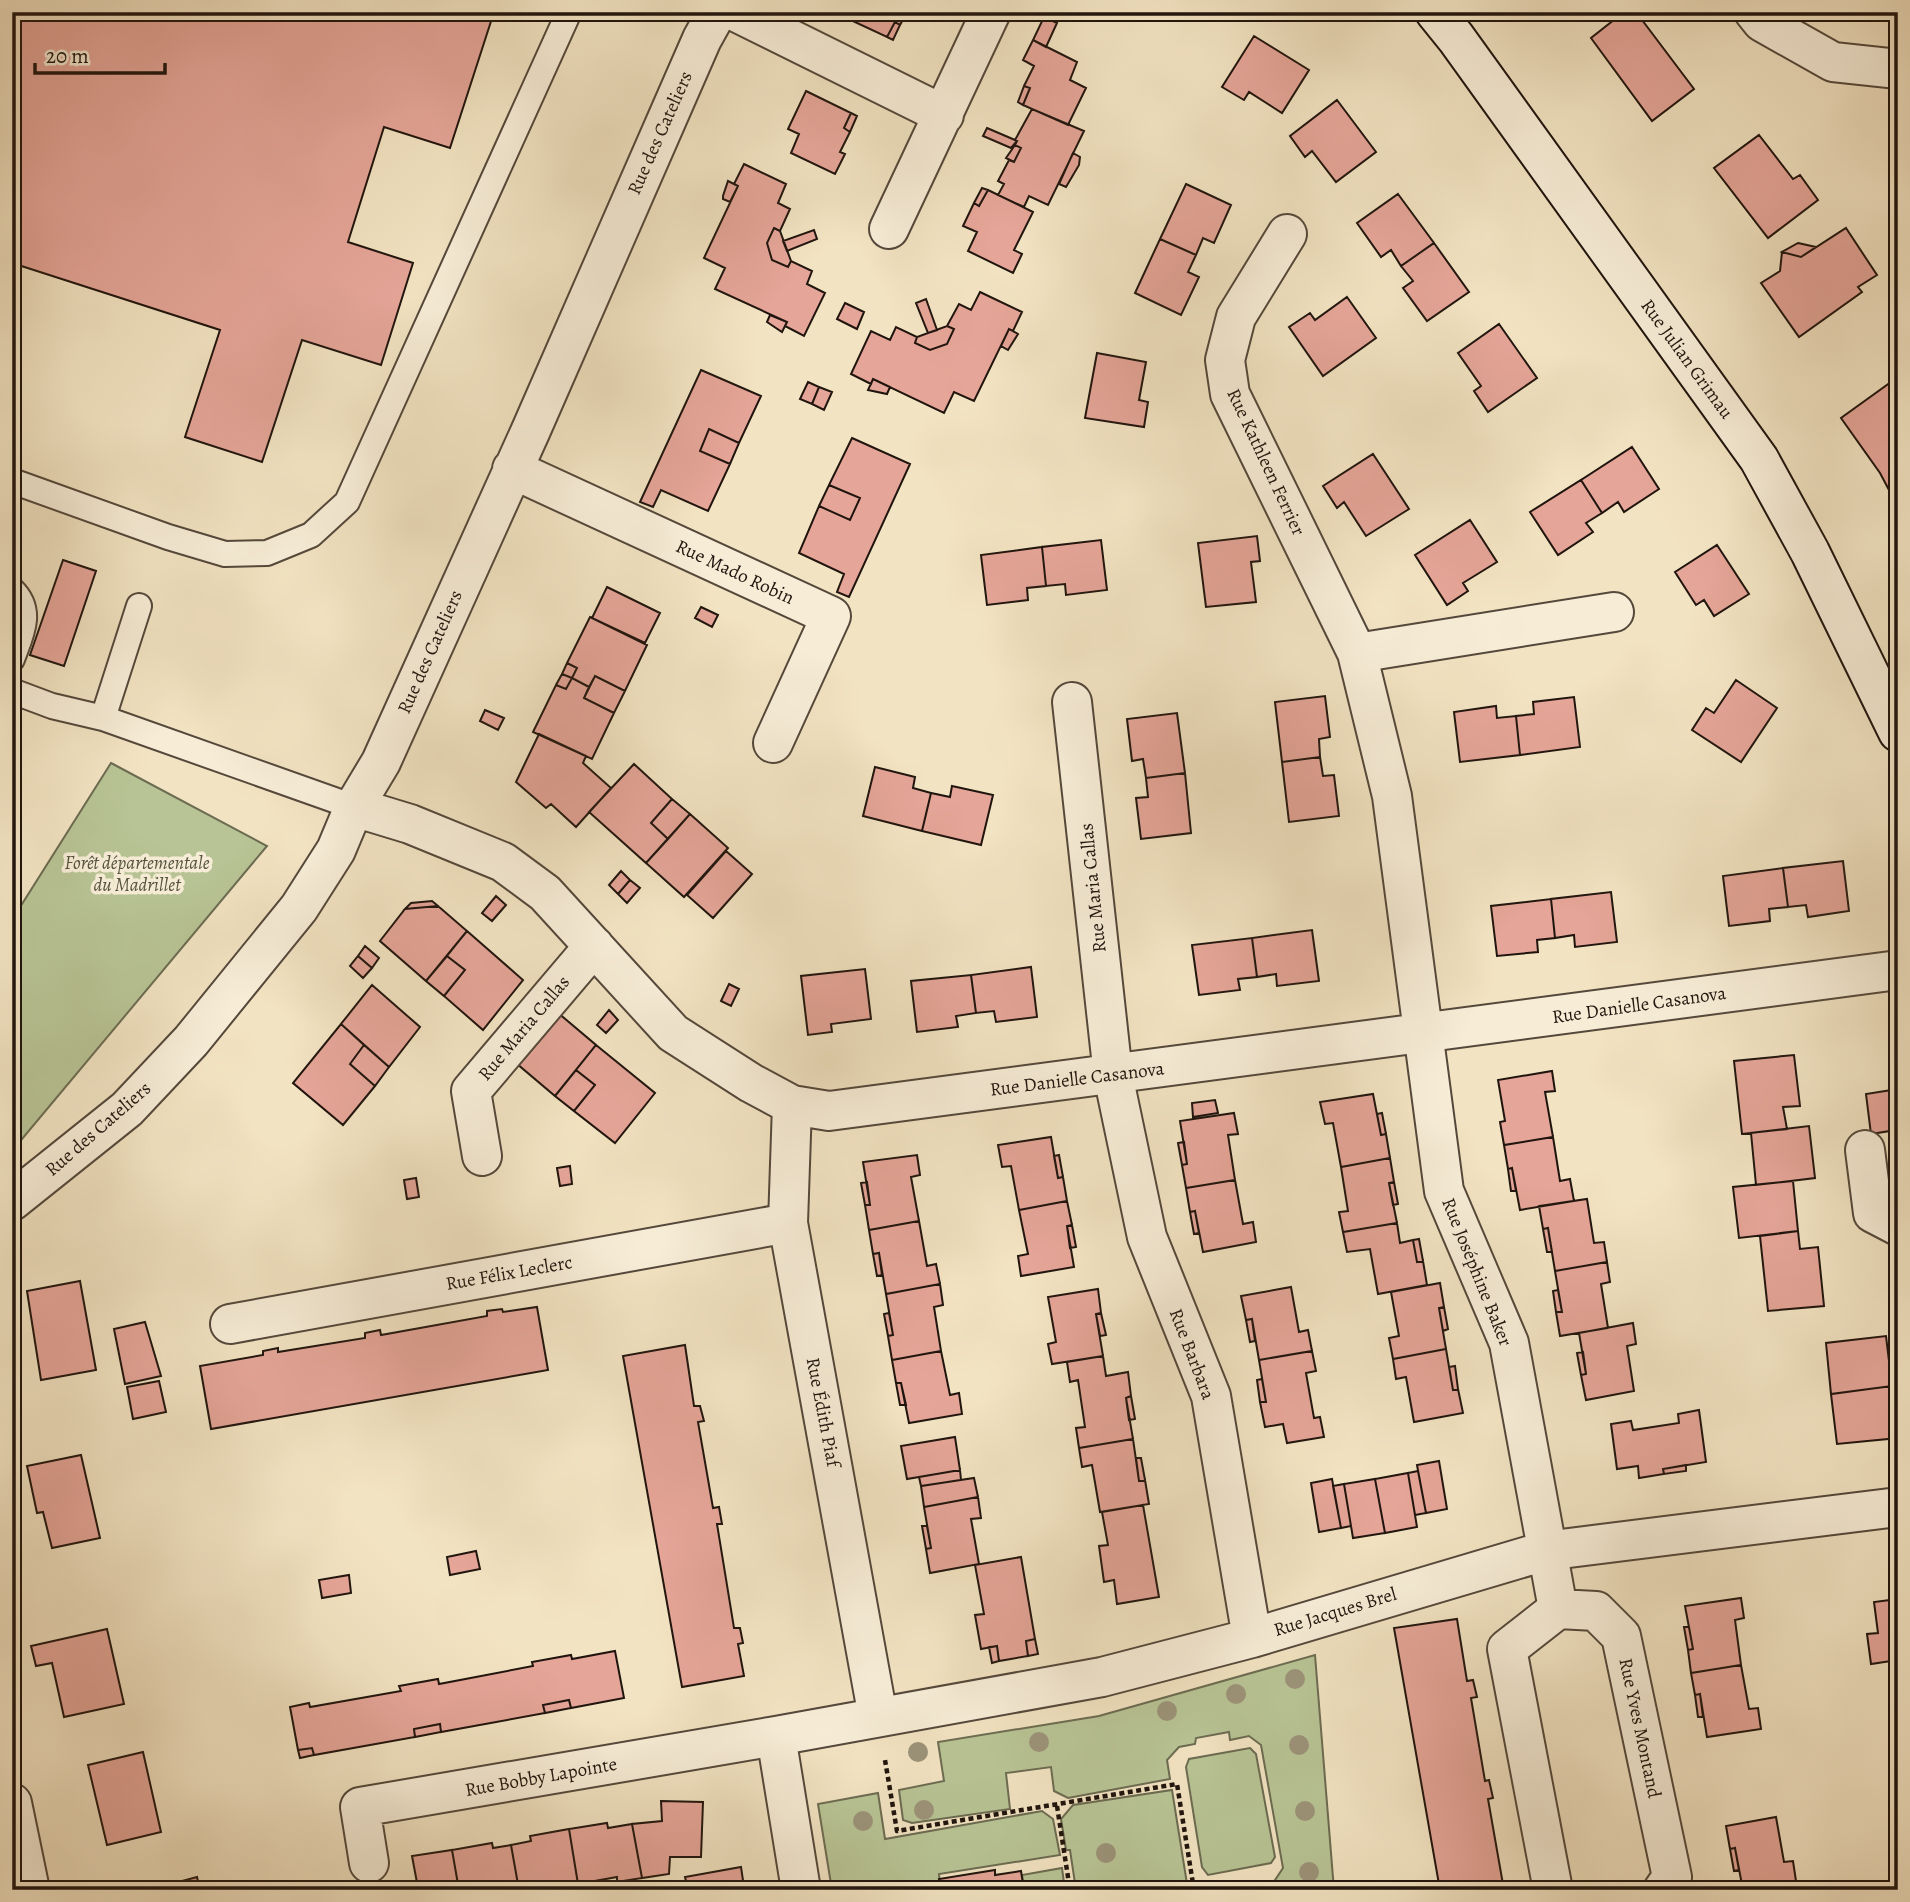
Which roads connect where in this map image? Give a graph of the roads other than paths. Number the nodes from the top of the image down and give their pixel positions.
1 (569, 12) edge
2 (717, 12) edge
3 (736, 12) edge
4 (991, 12) edge
5 (1435, 12) edge
6 (1754, 12) edge
7 (1898, 69) edge
8 (944, 115) junction
9 (889, 229) dead end
10 (1287, 234) dead end
11 (512, 469) junction
12 (12, 481) edge
13 (12, 590) edge
14 (139, 606) dead end
15 (1614, 612) dead end
16 (1357, 653) junction
17 (12, 659) edge
18 (12, 691) edge
19 (1072, 702) dead end
20 (103, 718) junction
21 (1898, 732) edge
22 (774, 743) dead end
23 (354, 807) junction
24 (594, 946) junction
25 (1898, 970) edge
26 (1421, 1034) junction
27 (1113, 1075) junction
28 (792, 1105) junction
29 (1865, 1150) dead end
30 (482, 1156) dead end
31 (12, 1201) edge
32 (788, 1223) junction
33 (1898, 1226) edge
34 (230, 1324) dead end
35 (1898, 1507) edge
36 (1545, 1551) junction
37 (1558, 1609) junction
38 (1252, 1638) junction
39 (878, 1717) junction
40 (776, 1737) junction
41 (12, 1803) edge
42 (369, 1863) dead end
43 (30, 1890) edge
44 (801, 1890) edge
45 (1553, 1890) edge
46 (1663, 1890) edge

1 - 12 lane
2 - 11 street, Rue des Cateliers
3 - 8 street
4 - 8 street
5 - 21 street, Rue Julian Grimau
6 - 7 street
8 - 9 street
10 - 16 street, Rue Kathleen Ferrier
11 - 22 street, Rue Mado Robin
11 - 23 street, Rue des Cateliers
13 - 17 lane
14 - 20 lane
15 - 16 street
16 - 26 street, Rue Kathleen Ferrier
18 - 20 lane
19 - 27 street, Rue Maria Callas
20 - 23 lane
23 - 24 street, Rue Danielle Casanova
23 - 31 street, Rue des Cateliers
24 - 28 street, Rue Danielle Casanova
24 - 30 street, Rue Maria Callas
25 - 26 street, Rue Danielle Casanova
26 - 27 street, Rue Danielle Casanova
26 - 36 street, Rue Joséphine Baker
27 - 28 street, Rue Danielle Casanova
27 - 38 street, Rue Barbara
28 - 32 street, Rue Édith Piaf
29 - 33 street
32 - 34 street, Rue Félix Leclerc
32 - 39 street, Rue Édith Piaf
35 - 36 street, Rue Jacques Brel
36 - 37 street
36 - 38 street, Rue Jacques Brel
37 - 45 street
37 - 46 street, Rue Yves Montand
38 - 39 street, Rue Jacques Brel
39 - 40 street, Rue Jacques Brel
40 - 42 street, Rue Bobby Lapointe
40 - 44 street
41 - 43 street

